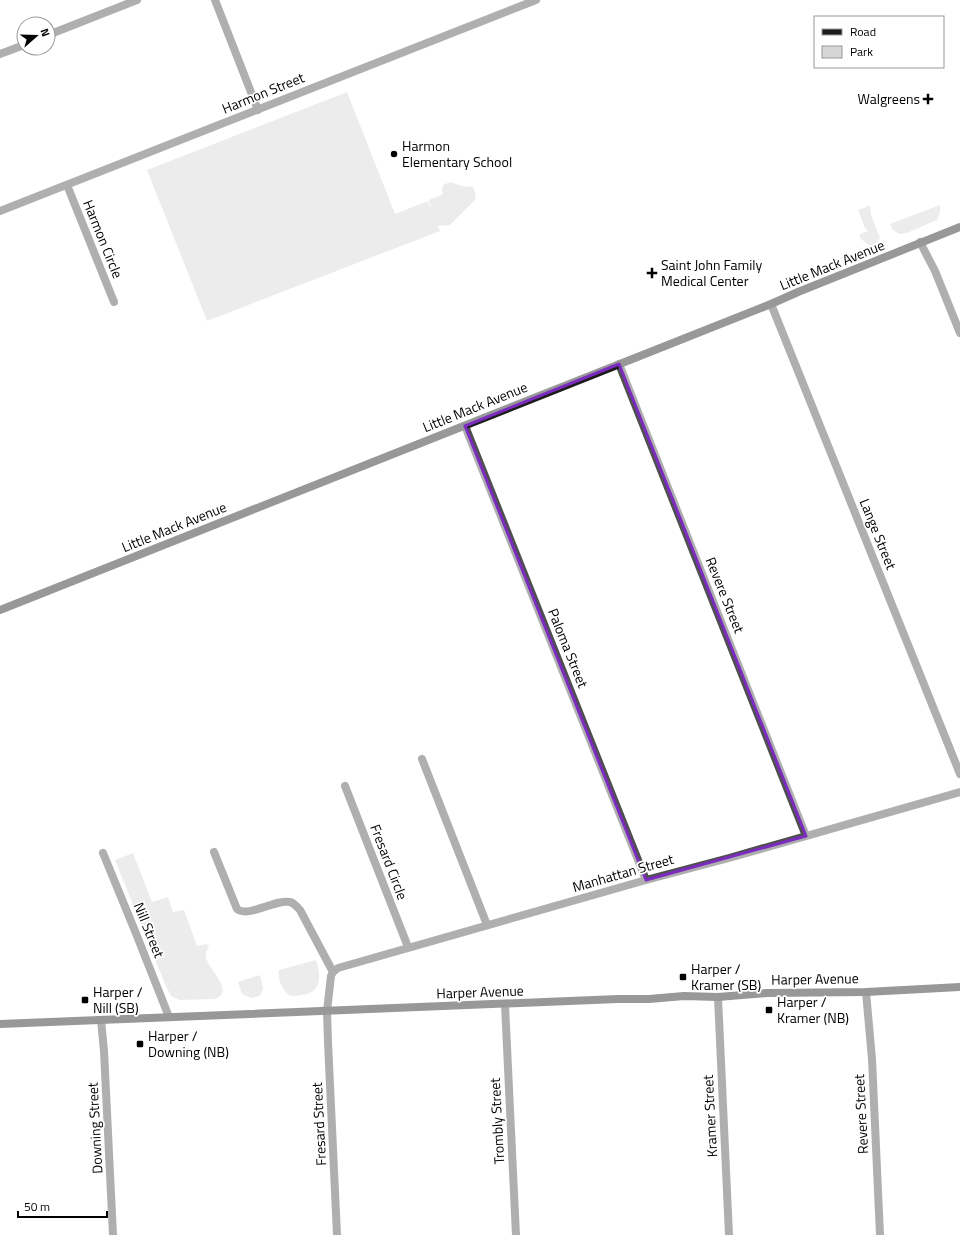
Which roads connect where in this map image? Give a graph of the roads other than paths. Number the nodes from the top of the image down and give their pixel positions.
1 (137, 0) edge
2 (215, 0) edge
3 (536, 0) edge
4 (56, 32) edge
5 (16, 48) edge
6 (0, 54) edge
7 (258, 110) junction
8 (67, 185) junction
9 (0, 211) edge
10 (960, 227) edge
11 (920, 242) junction
12 (114, 302) dead end
13 (771, 304) junction
14 (960, 333) edge
15 (619, 364) junction
16 (465, 426) junction
17 (0, 610) edge
18 (422, 759) dead end
19 (960, 774) edge
20 (345, 786) dead end
21 (960, 792) edge
22 (806, 836) junction
23 (214, 852) dead end
24 (103, 853) dead end
25 (646, 880) junction
26 (487, 926) junction
27 (408, 947) junction
28 (333, 972) junction
29 (960, 988) edge
30 (866, 992) junction
31 (718, 996) junction
32 (505, 1005) junction
33 (328, 1011) junction
34 (169, 1017) junction
35 (101, 1020) junction
36 (0, 1024) edge
37 (113, 1235) edge
38 (337, 1235) edge
39 (516, 1235) edge
40 (729, 1235) edge
41 (880, 1235) edge

1 - 4 street
2 - 7 street
3 - 7 street, Harmon Street
5 - 6 street
7 - 8 street, Harmon Street
8 - 9 street, Harmon Street
8 - 12 street, Harmon Circle
10 - 11 main road, Little Mack Avenue
11 - 13 main road, Little Mack Avenue
11 - 14 street
13 - 15 main road, Little Mack Avenue
13 - 19 street, Lange Street
15 - 16 main road, Little Mack Avenue
15 - 22 street, Revere Street
16 - 17 main road, Little Mack Avenue
16 - 25 street, Paloma Street
18 - 26 street
20 - 27 street, Fresard Circle
21 - 22 street, Manhattan Street
22 - 25 street, Manhattan Street
23 - 28 street
24 - 34 street, Nill Street
25 - 26 street, Manhattan Street
26 - 27 street, Manhattan Street
27 - 28 street, Manhattan Street
28 - 33 street
29 - 30 main road, Harper Avenue
30 - 31 main road, Harper Avenue
30 - 41 street, Revere Street
31 - 32 main road, Harper Avenue
31 - 40 street, Kramer Street
32 - 33 main road, Harper Avenue
32 - 39 street, Trombly Street
33 - 34 main road, Harper Avenue
33 - 38 street, Fresard Street
34 - 35 main road, Harper Avenue
35 - 36 main road, Harper Avenue
35 - 37 street, Downing Street

